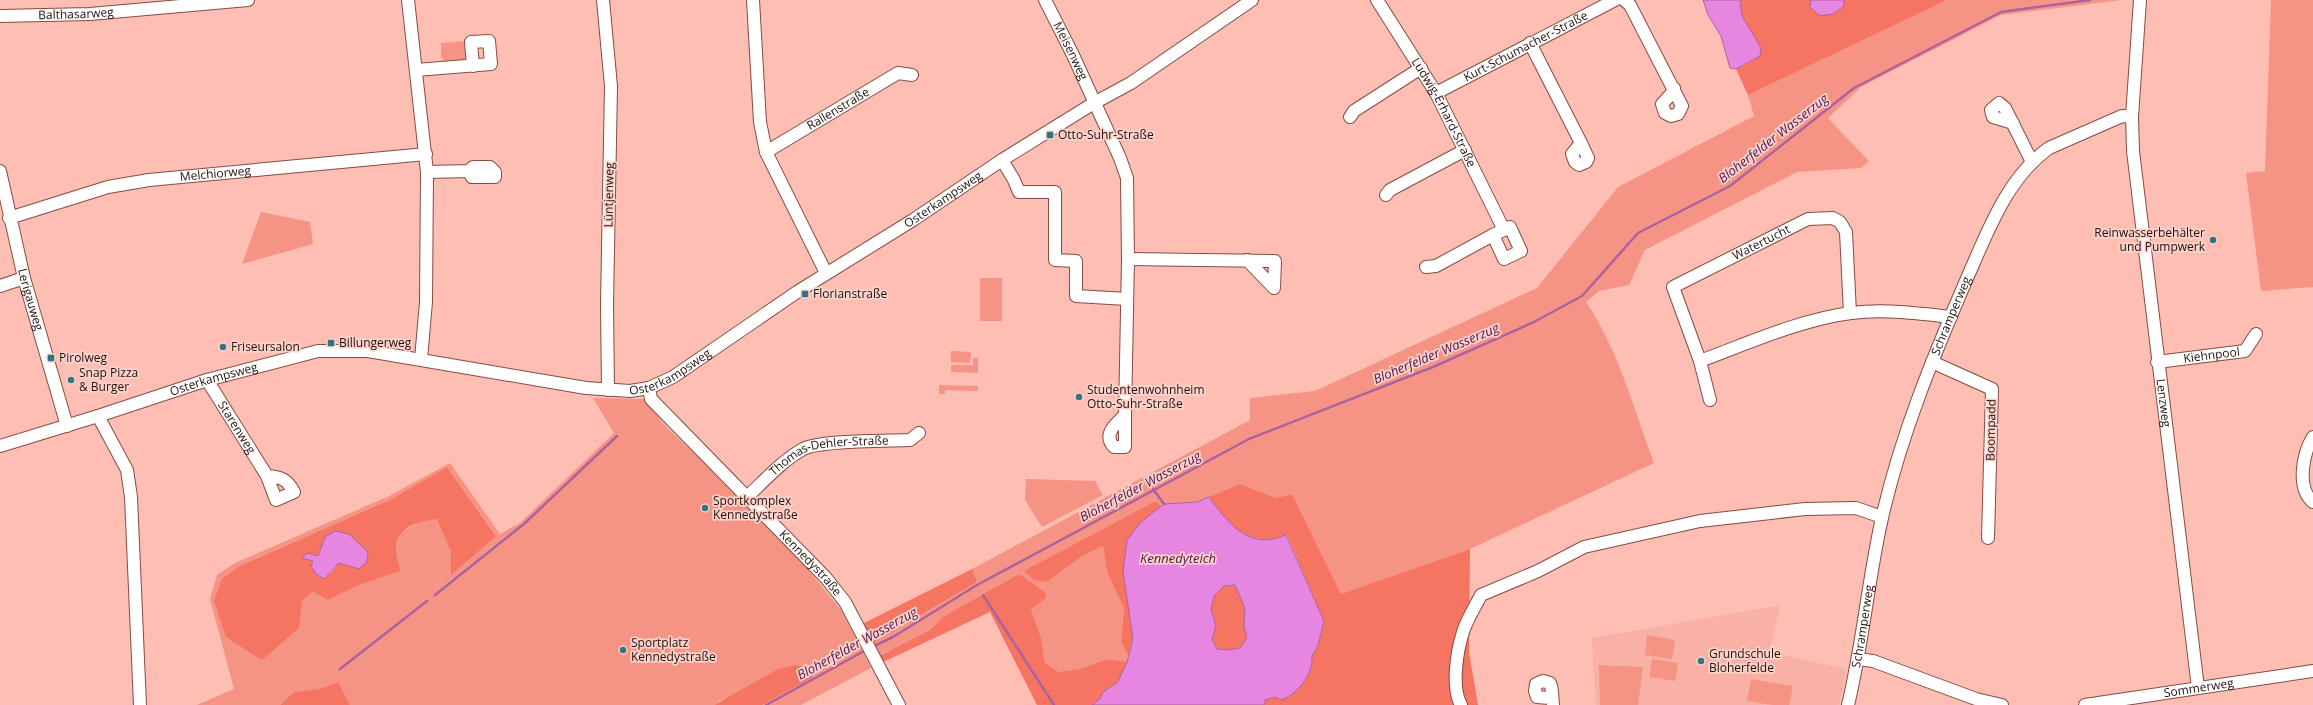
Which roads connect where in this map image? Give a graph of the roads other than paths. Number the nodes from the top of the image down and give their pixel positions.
1 (248, 0) edge
2 (408, 0) edge
3 (602, 0) edge
4 (753, 0) edge
5 (1045, 0) edge
6 (1252, 0) edge
7 (1378, 0) edge
8 (1615, 0) edge
9 (1624, 0) edge
10 (2140, 0) edge
11 (0, 16) edge
12 (1530, 43) junction
13 (473, 66) dead end
14 (1421, 68) junction
15 (416, 70) junction
16 (912, 75) dead end
17 (1674, 88) dead end
18 (1436, 93) junction
19 (1094, 103) junction
20 (2132, 116) junction
21 (1350, 117) dead end
22 (2013, 123) dead end
23 (1581, 143) dead end
24 (1464, 150) junction
25 (766, 152) junction
26 (426, 154) junction
27 (1002, 160) junction
28 (2032, 162) junction
29 (0, 171) edge
30 (469, 171) dead end
31 (427, 172) junction
32 (1386, 195) dead end
33 (9, 218) junction
34 (1128, 258) junction
35 (1247, 260) dead end
36 (1426, 267) dead end
37 (826, 273) junction
38 (24, 278) junction
39 (0, 286) edge
40 (1128, 298) junction
41 (1850, 313) junction
42 (1951, 316) junction
43 (2256, 334) dead end
44 (421, 358) junction
45 (1700, 360) junction
46 (1932, 362) junction
47 (2158, 362) junction
48 (207, 380) junction
49 (649, 388) junction
50 (608, 390) junction
51 (1710, 400) dead end
52 (1125, 415) dead end
53 (98, 416) junction
54 (67, 426) junction
55 (919, 433) dead end
56 (2313, 436) edge
57 (0, 446) edge
58 (267, 476) dead end
59 (747, 497) junction
60 (2313, 502) edge
61 (1882, 517) junction
62 (1988, 538) dead end
63 (1858, 658) junction
64 (2313, 671) edge
65 (2198, 688) junction
66 (140, 705) edge
67 (899, 705) edge
68 (1461, 705) edge
69 (1848, 705) edge
70 (2002, 705) edge
71 (2085, 705) edge

1 - 11 street, Balthasarweg
2 - 15 street
3 - 50 street, Lüntjenweg
4 - 25 street
5 - 19 street, Meisenweg
6 - 19 street, Osterkampsweg
7 - 14 street, Ludwig-Erhard-Straße
8 - 12 street, Kurt-Schumacher-Straße
9 - 17 street
10 - 20 street
12 - 18 street, Kurt-Schumacher-Straße
12 - 23 street
13 - 15 street
14 - 18 street, Ludwig-Erhard-Straße
14 - 21 street
15 - 26 street
16 - 25 street, Rallenstraße
18 - 24 street, Ludwig-Erhard-Straße
19 - 27 street, Osterkampsweg
19 - 34 street
20 - 28 street, Schramperweg
20 - 47 street, Lenzweg
22 - 28 street
24 - 32 street
24 - 36 street, Ludwig-Erhard-Straße
25 - 37 street
26 - 31 street
26 - 33 street, Melchiorweg
27 - 37 street, Osterkampsweg
27 - 40 street
28 - 42 street, Schramperweg
29 - 33 street, Lerigauweg
30 - 31 street
31 - 44 street
33 - 38 street, Lerigauweg
34 - 35 street
34 - 40 street
37 - 49 street, Osterkampsweg
38 - 39 street
38 - 54 street, Lerigauweg
40 - 52 street
41 - 42 street
41 - 45 street
41 - 45 street, Watertucht
42 - 46 street, Schramperweg
43 - 47 street, Kiehnpool
44 - 48 street, Osterkampsweg
44 - 50 street, Osterkampsweg
45 - 51 street, Watertucht
46 - 61 street, Schramperweg
46 - 62 street, Boompadd
47 - 65 street, Lenzweg
48 - 53 street, Osterkampsweg
48 - 58 street, Starenweg
49 - 50 street, Osterkampsweg
49 - 59 street, Kennedystraße
53 - 54 street, Osterkampsweg
53 - 66 street
54 - 57 street, Osterkampsweg
55 - 59 street, Thomas-Dehler-Straße
56 - 60 street
59 - 67 street, Kennedystraße
61 - 63 street, Schramperweg
61 - 68 street
63 - 69 street, Schramperweg
63 - 70 street
64 - 65 street, Sommerweg
65 - 71 street, Sommerweg

